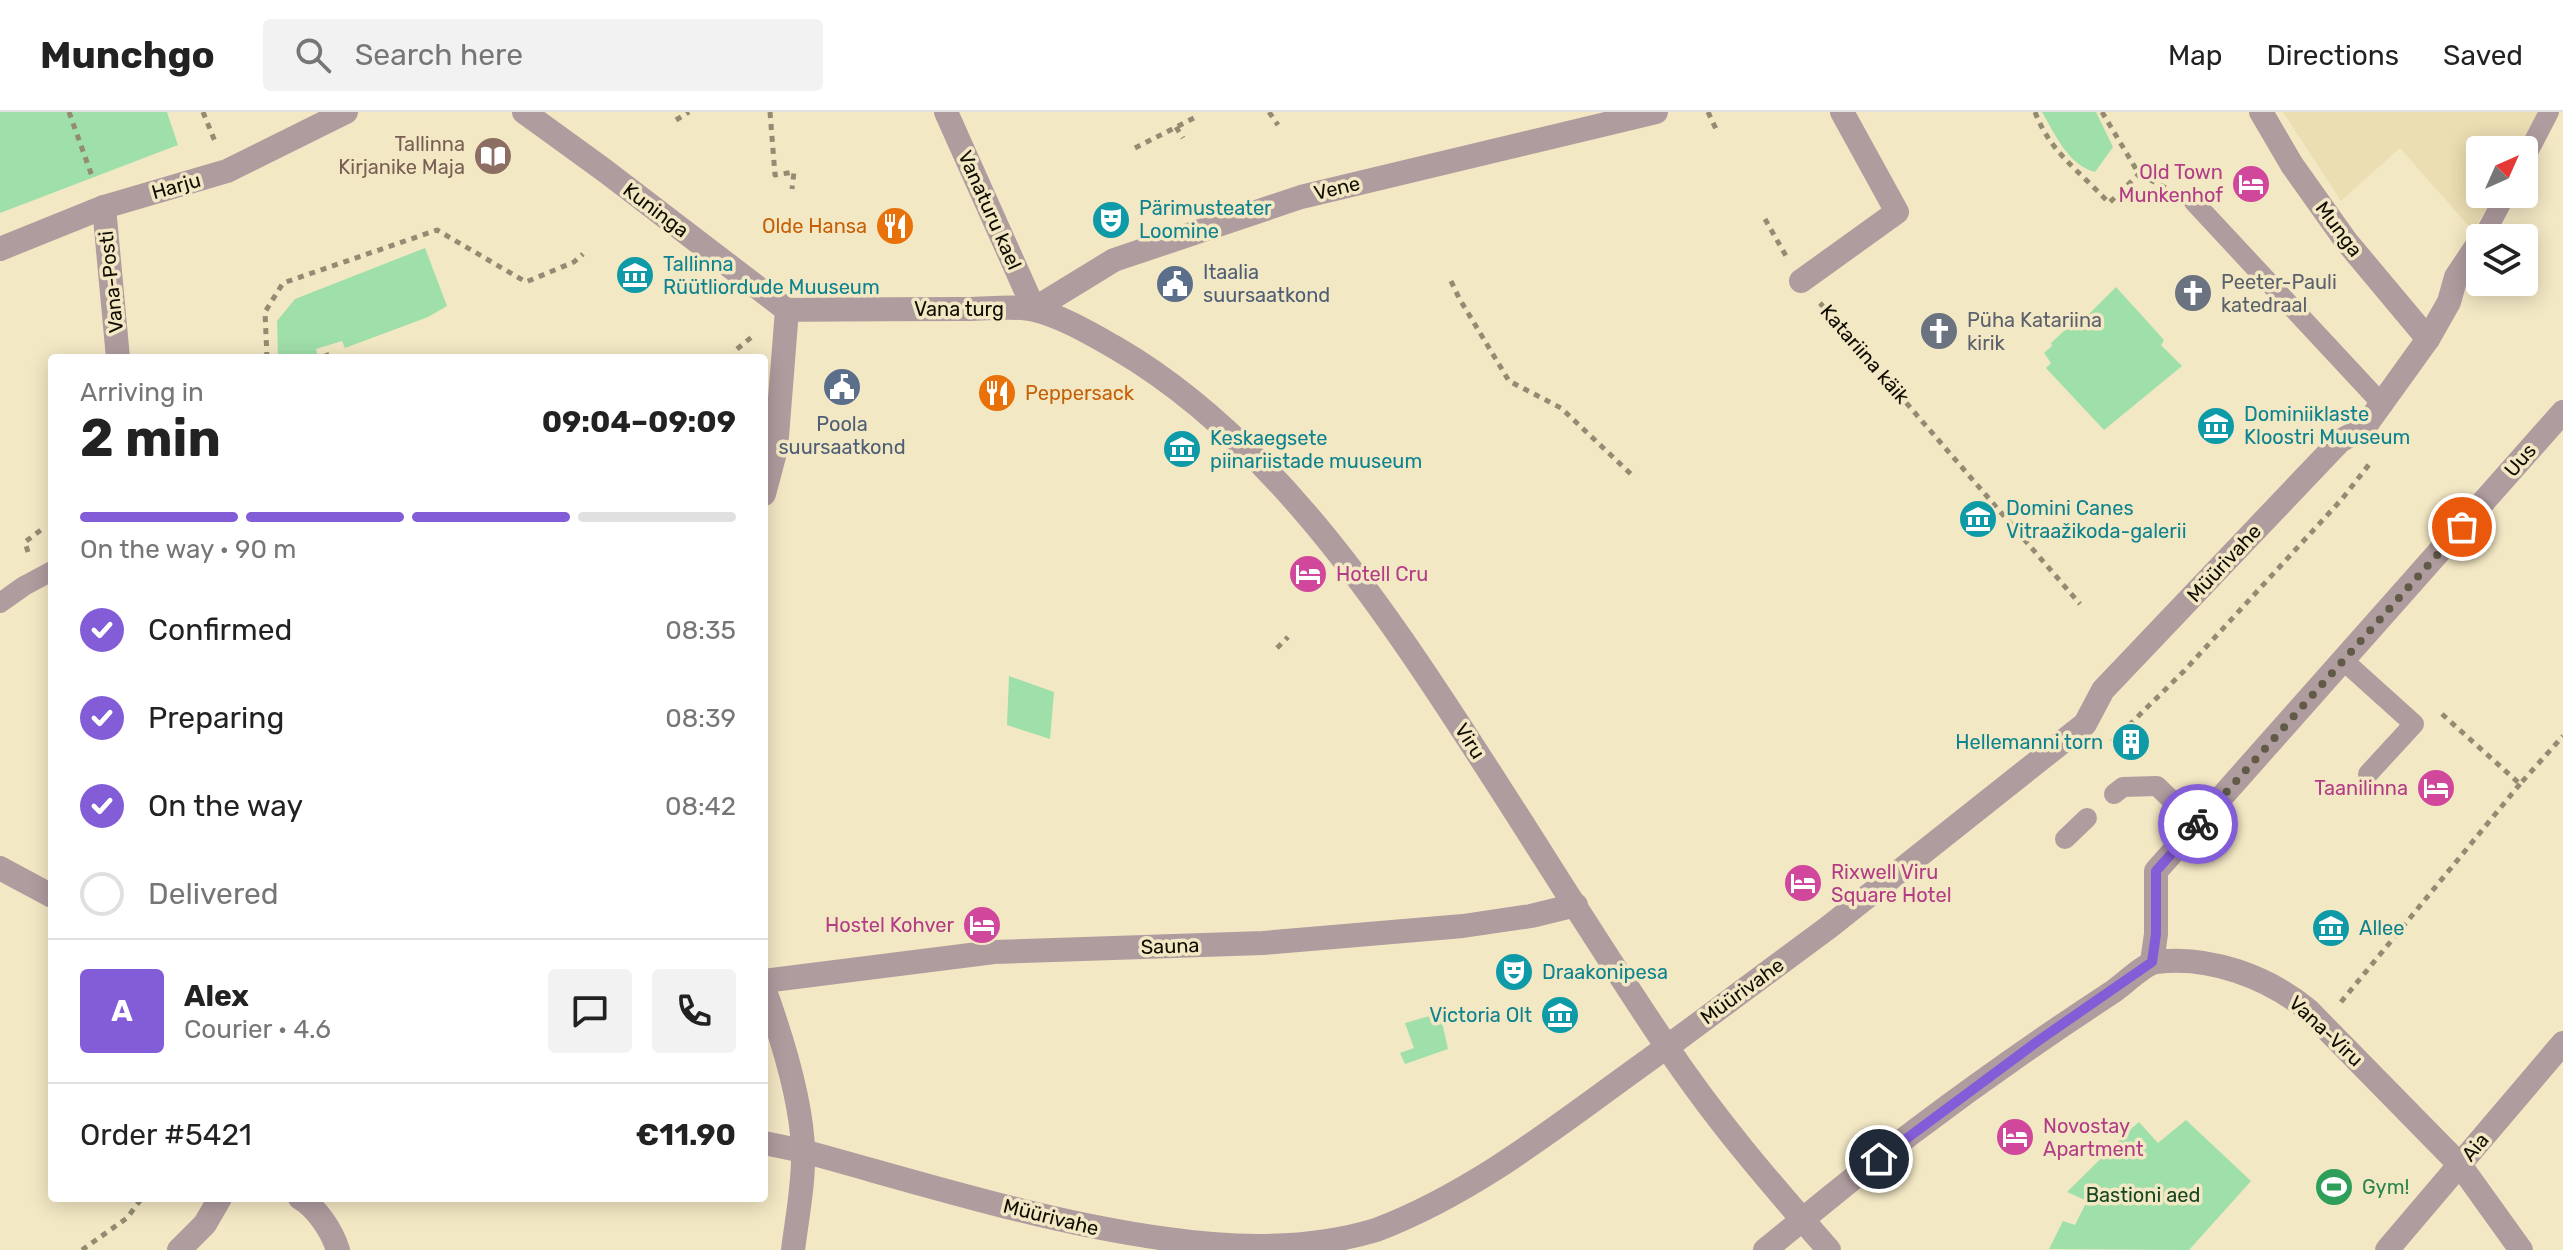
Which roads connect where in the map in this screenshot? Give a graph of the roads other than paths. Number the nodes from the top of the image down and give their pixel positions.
1 (346, 112) edge
2 (524, 112) edge
3 (946, 112) edge
4 (1656, 112) edge
5 (1842, 112) edge
6 (2261, 112) edge
7 (2549, 112) edge
8 (1588, 121) edge
9 (2536, 136) edge
10 (2194, 202) road end
11 (104, 207) junction
12 (0, 249) edge
13 (2466, 262) edge
14 (1801, 281) road end
15 (1034, 309) junction
16 (787, 310) junction
17 (2428, 339) junction
18 (118, 354) edge
19 (2382, 404) junction
20 (2563, 412) edge
21 (768, 479) edge
22 (48, 573) edge
23 (0, 603) edge
24 (2344, 661) junction
25 (2368, 774) dead end
26 (2114, 794) dead end
27 (2087, 818) dead end
28 (2197, 825) junction
29 (2065, 839) dead end
30 (0, 868) edge
31 (48, 894) edge
32 (1576, 905) junction
33 (2152, 962) junction
34 (768, 980) edge
35 (768, 999) edge
36 (2563, 1043) edge
37 (1667, 1047) junction
38 (768, 1144) edge
39 (803, 1151) junction
40 (2460, 1165) junction
41 (218, 1202) edge
42 (307, 1202) edge
43 (1802, 1220) junction
44 (179, 1250) edge
45 (338, 1250) edge
46 (793, 1250) edge
47 (1765, 1250) edge
48 (1829, 1250) edge
49 (2387, 1250) edge
50 (2521, 1250) edge

1 - 11 street, Harju
2 - 16 street, Kuninga
3 - 15 street, Vanaturu kael
4 - 8 street, Vene
5 - 14 street
6 - 17 street, Munga
7 - 9 lane
8 - 15 street, Vene
10 - 19 lane
11 - 12 street, Harju
11 - 18 street, Vana-Posti
13 - 17 street, Müürivahe
15 - 16 street, Vana turg
15 - 32 street, Viru
16 - 21 street
17 - 19 street, Müürivahe
19 - 37 street, Müürivahe
20 - 24 street, Uus
22 - 23 lane
24 - 25 lane
24 - 28 street, Uus
26 - 28 lane
27 - 29 lane
28 - 33 street, Uus
30 - 31 street
32 - 34 street, Sauna
32 - 37 street, Viru
33 - 40 street, Vana-Viru
33 - 43 street
35 - 39 street
36 - 40 street, Aia
37 - 39 street, Müürivahe
37 - 43 street, Viru
38 - 39 street, Müürivahe
39 - 46 street
40 - 49 street, Aia
40 - 50 street, Vana-Viru
41 - 44 street
42 - 45 street
43 - 47 street
43 - 48 street, Viru

